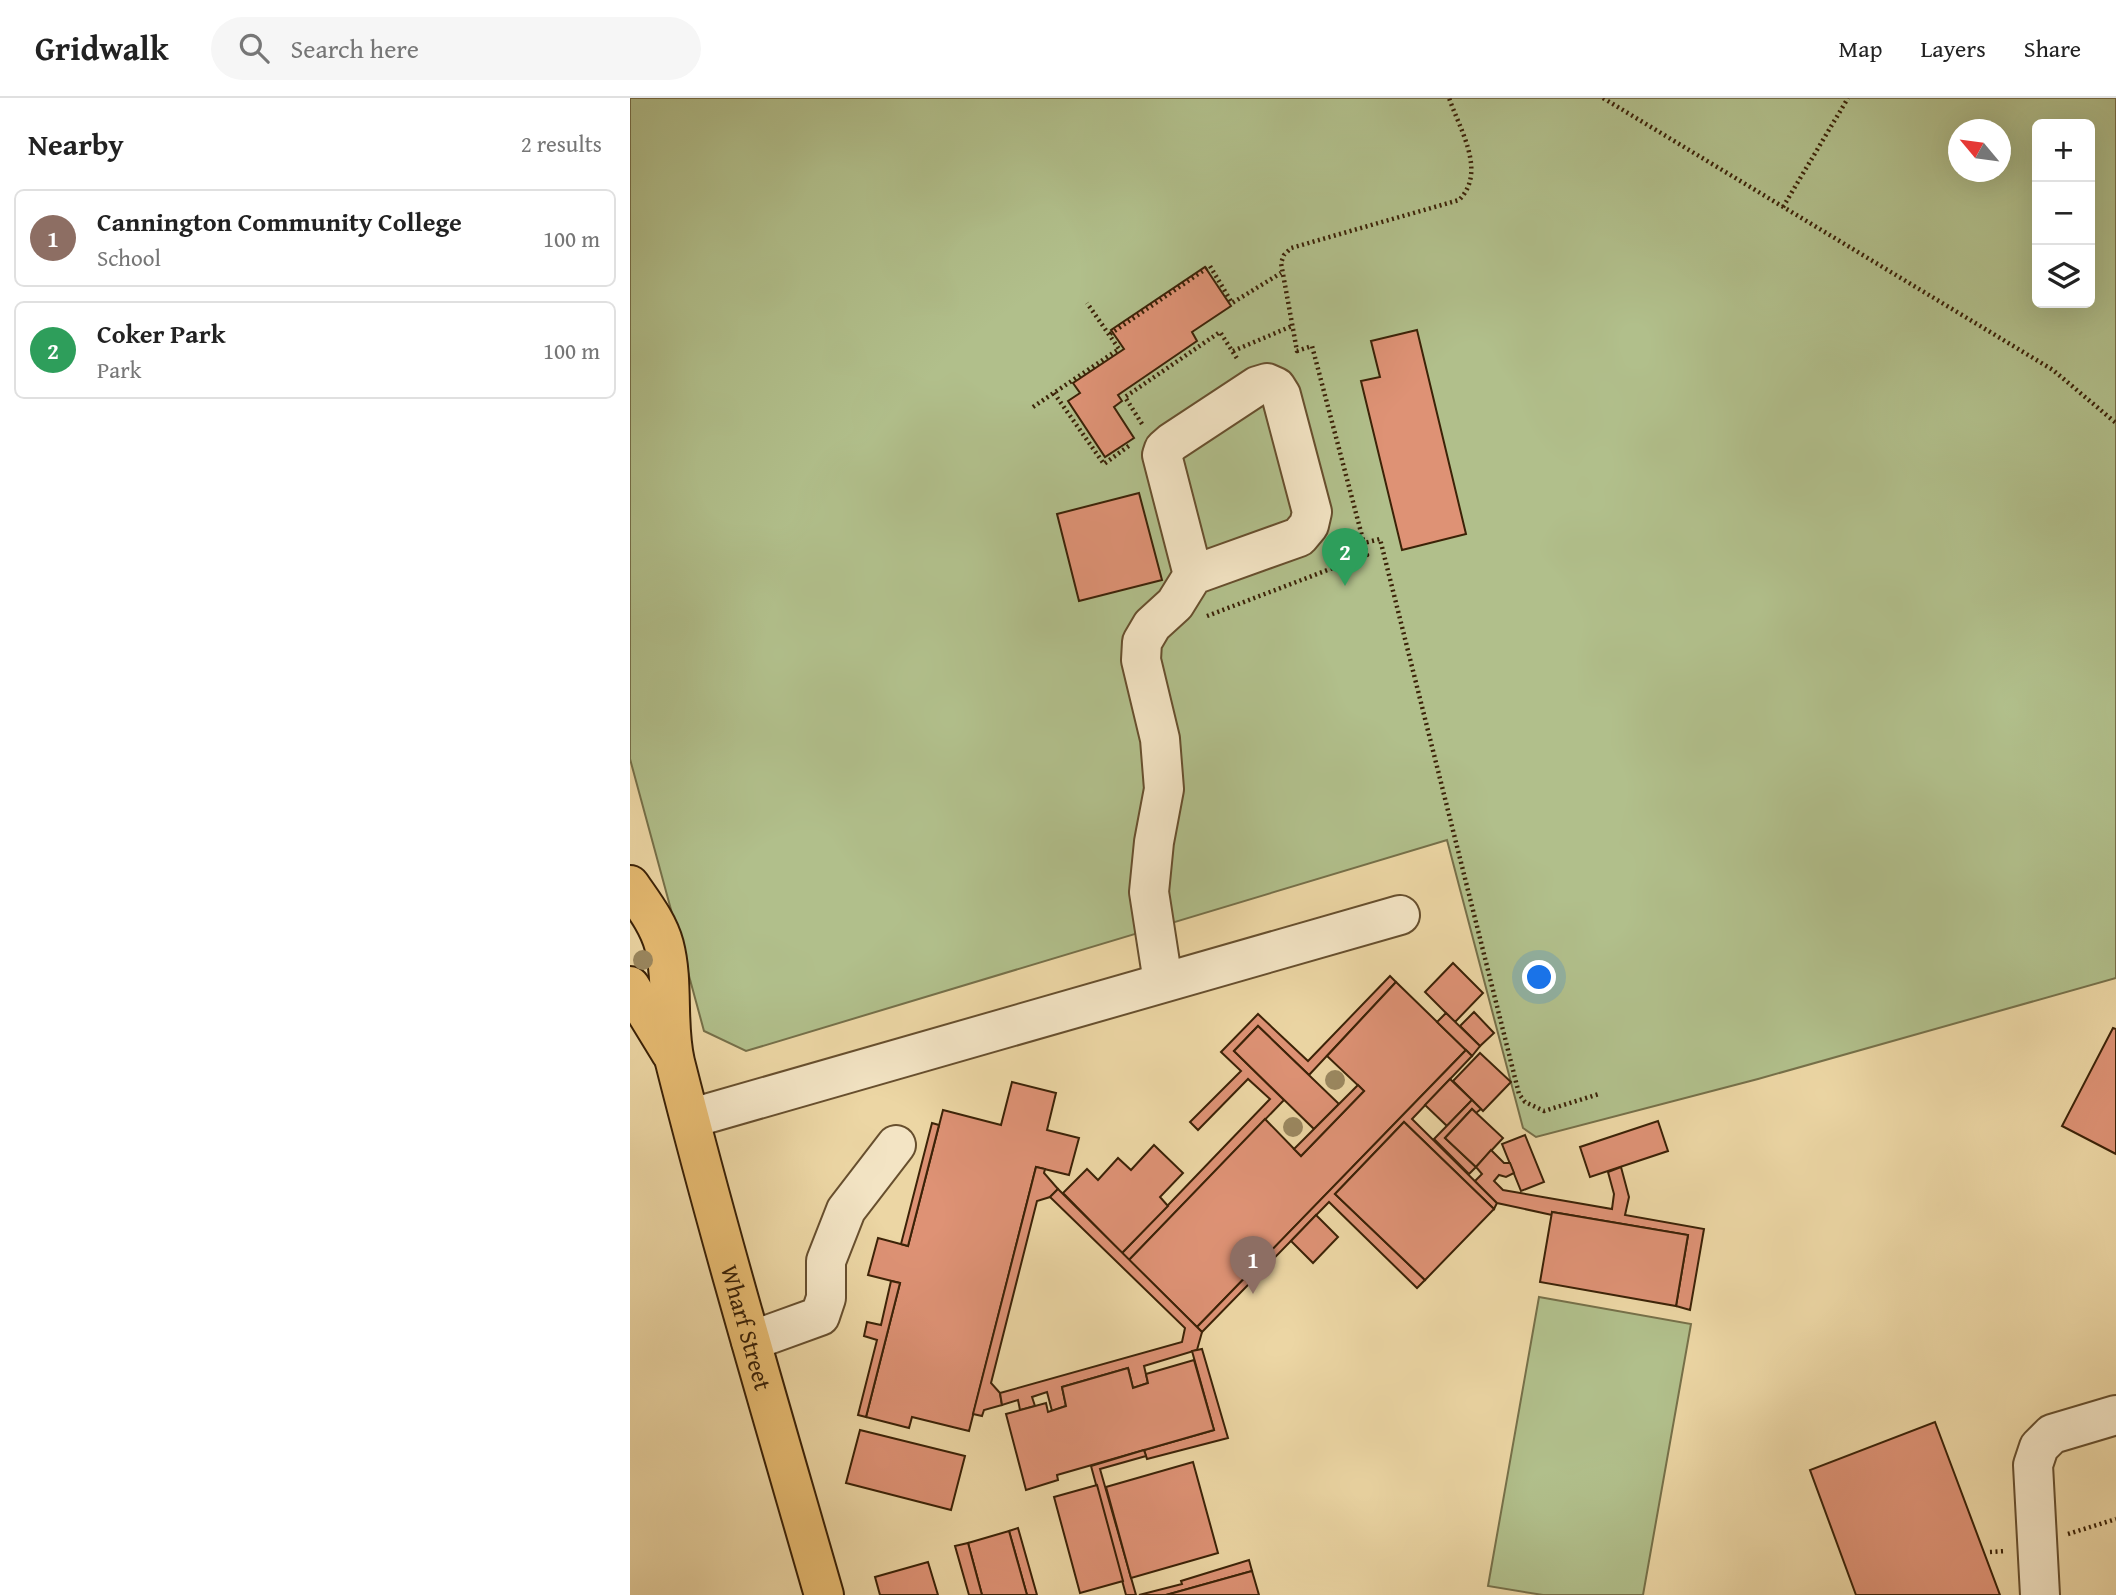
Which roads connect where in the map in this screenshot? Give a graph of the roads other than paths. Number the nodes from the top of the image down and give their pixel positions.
1 (1193, 575) junction
2 (630, 885) edge
3 (1400, 915) dead end
4 (1163, 982) junction
5 (630, 986) edge
6 (674, 1058) junction
7 (692, 1118) junction
8 (896, 1145) dead end
9 (751, 1341) junction
10 (2116, 1415) edge
11 (824, 1595) edge
12 (2040, 1595) edge

1 - 1 lane
1 - 4 lane
2 - 6 main road, Wharf Street
3 - 4 lane
4 - 7 lane
5 - 6 main road, Wharf Street
6 - 7 main road, Wharf Street
7 - 9 main road, Wharf Street
8 - 9 lane
9 - 11 main road, Wharf Street
10 - 12 lane

